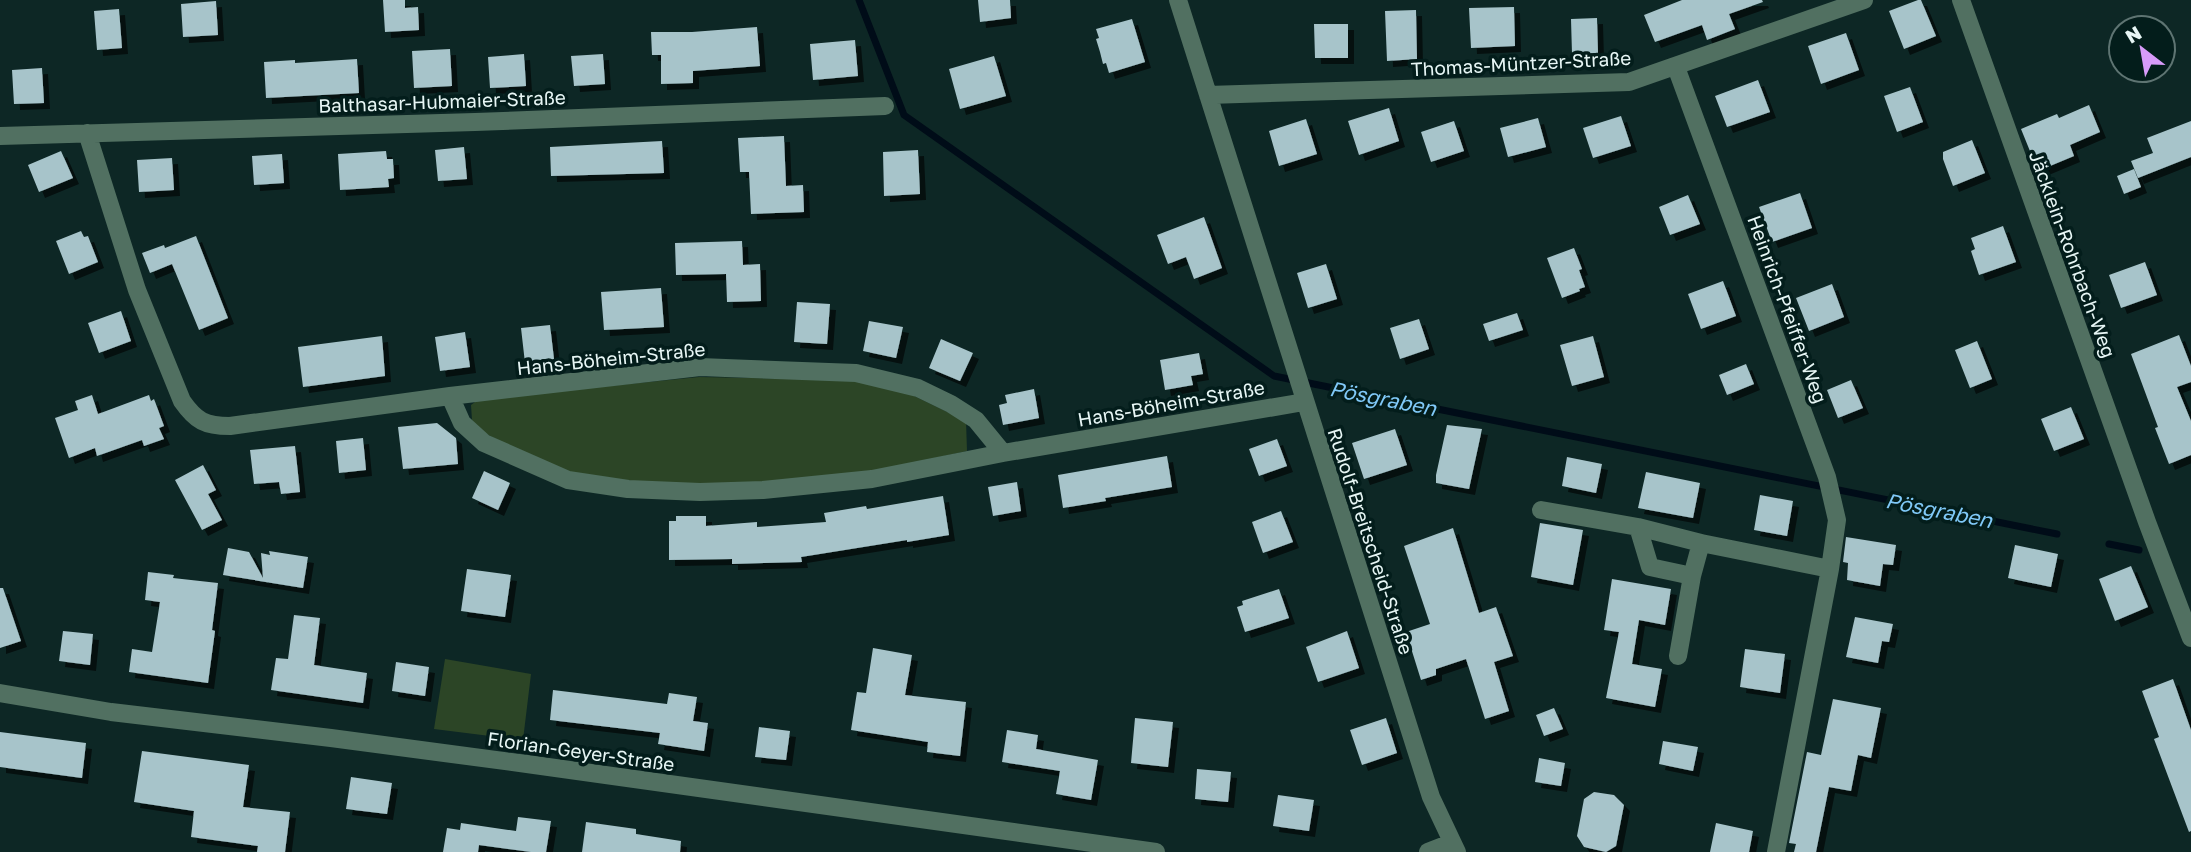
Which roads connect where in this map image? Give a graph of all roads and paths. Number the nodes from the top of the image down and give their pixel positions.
1 (1178, 0) edge
2 (1864, 0) edge
3 (1961, 0) edge
4 (1676, 67) junction
5 (1208, 96) junction
6 (885, 106) dead end
7 (87, 133) junction
8 (0, 136) edge
9 (1300, 387) junction
10 (450, 396) junction
11 (1003, 453) junction
12 (1541, 510) dead end
13 (1638, 527) junction
14 (1701, 543) junction
15 (1830, 569) junction
16 (1692, 576) junction
17 (2191, 638) edge
18 (1678, 656) dead end
19 (0, 693) edge
20 (1454, 848) edge
21 (1156, 852) edge
22 (1428, 852) edge
23 (1776, 852) edge

1 - 5 street, Rudolf-Breitscheid-Straße
2 - 4 street, Thomas-Müntzer-Straße
3 - 17 street, Jäcklein-Rohrbach-Weg
4 - 5 street, Thomas-Müntzer-Straße
4 - 15 street, Heinrich-Pfeiffer-Weg
5 - 9 street, Rudolf-Breitscheid-Straße
6 - 7 street, Balthasar-Hubmaier-Straße
7 - 8 street, Balthasar-Hubmaier-Straße
7 - 10 street, Hans-Böheim-Straße
9 - 11 street, Hans-Böheim-Straße
9 - 20 street, Rudolf-Breitscheid-Straße
10 - 11 street, Hans-Böheim-Straße
10 - 11 street, Hans-Böheim-Straße
12 - 13 street
13 - 14 street
13 - 16 street
14 - 15 street
14 - 16 street
15 - 23 street, Heinrich-Pfeiffer-Weg
16 - 18 street
19 - 21 street, Florian-Geyer-Straße
20 - 22 street

